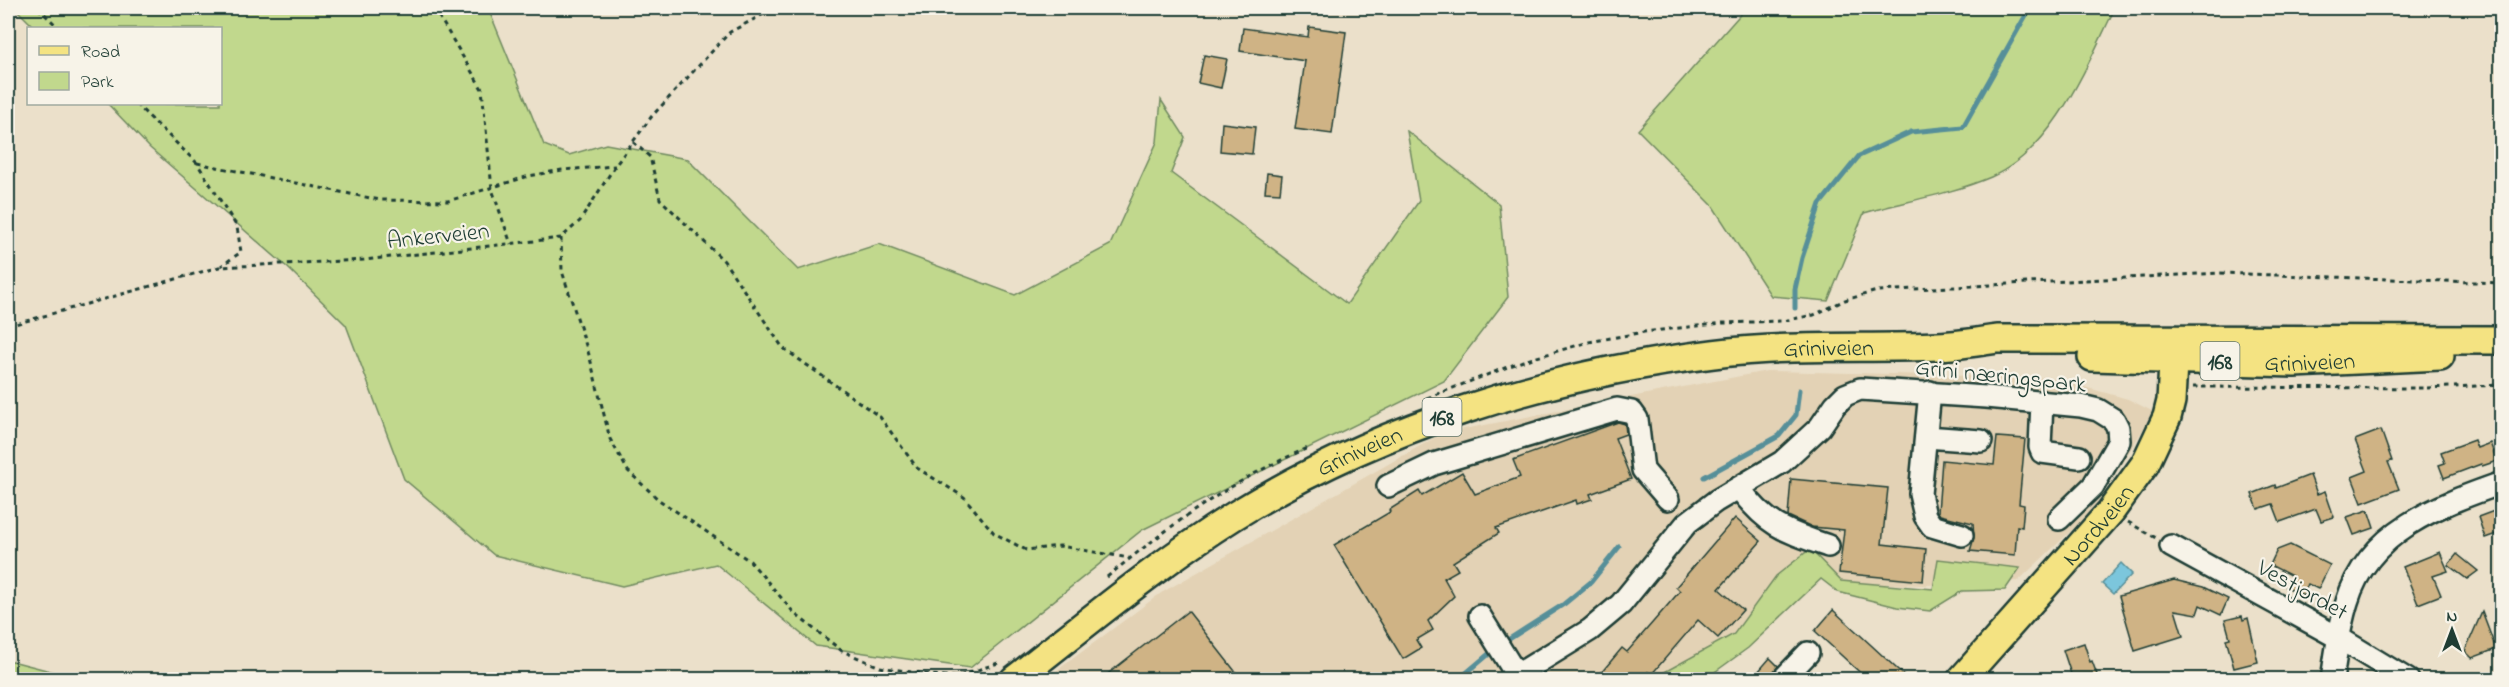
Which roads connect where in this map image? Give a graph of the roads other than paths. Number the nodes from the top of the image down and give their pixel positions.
1 (2502, 340) edge
2 (2502, 353) edge
3 (2174, 363) junction
4 (1930, 392) junction
5 (2042, 402) junction
6 (1926, 437) junction
7 (1981, 441) dead end
8 (2079, 457) dead end
9 (2502, 483) edge
10 (1388, 486) dead end
11 (1739, 488) junction
12 (1668, 500) dead end
13 (2059, 519) dead end
14 (1962, 535) dead end
15 (1828, 546) dead end
16 (2171, 546) road end
17 (1490, 634) dead end
18 (2339, 638) junction
19 (1808, 653) dead end
20 (1526, 674) edge
21 (1014, 680) edge
22 (1782, 680) edge
23 (1961, 680) edge
24 (2332, 680) edge
25 (2408, 680) edge

1 - 3 main road, Griniveien / 168
2 - 3 main road, Griniveien / 168
3 - 21 main road, Griniveien / 168
3 - 23 main road, Nordveien
4 - 5 street, Grini næringspark
4 - 6 street
4 - 11 street, Grini næringspark
5 - 8 street
5 - 13 street, Grini næringspark
6 - 7 street
6 - 14 street
9 - 18 street
10 - 12 street
11 - 15 street
11 - 20 street, Grini næringspark
16 - 18 street, Vestjordet
17 - 20 street
18 - 24 street
18 - 25 street, Vestjordet
19 - 22 street

